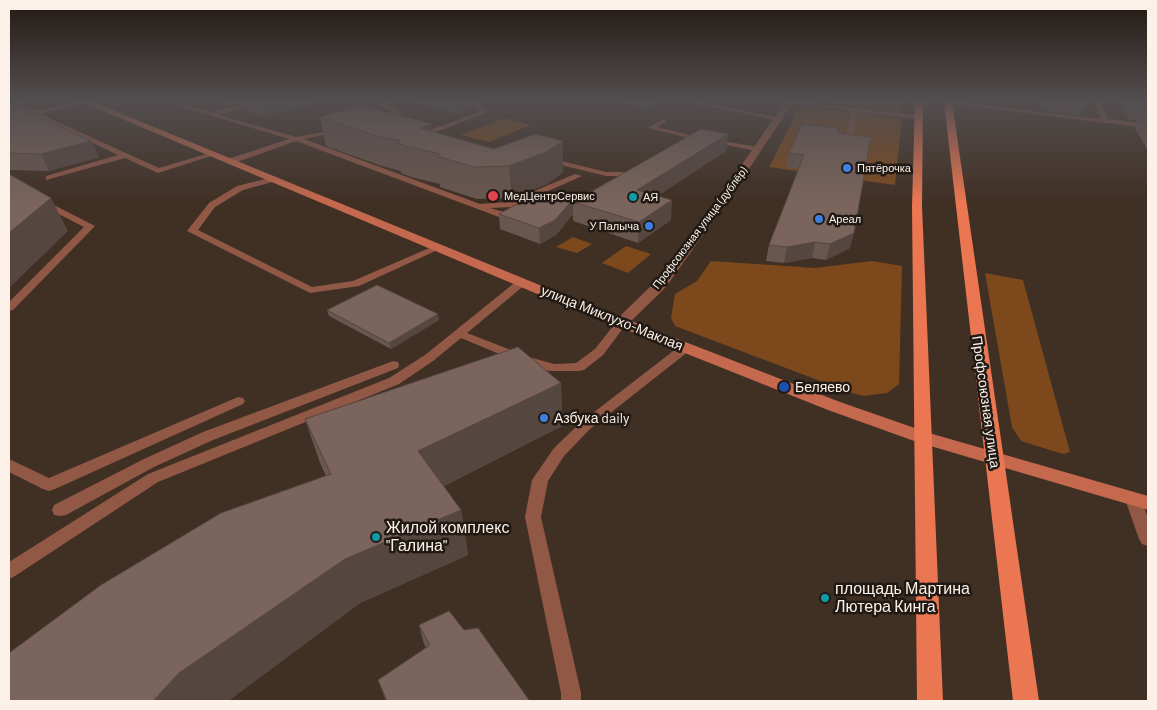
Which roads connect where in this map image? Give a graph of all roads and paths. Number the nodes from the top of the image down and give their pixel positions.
1 (80, 135) edge
2 (168, 135) edge
3 (283, 135) edge
4 (315, 135) edge
5 (420, 135) edge
6 (685, 135) edge
7 (768, 135) edge
8 (918, 135) edge
9 (952, 135) edge
10 (694, 137) junction
11 (296, 139) junction
12 (686, 142) edge
13 (424, 144) edge
14 (757, 149) junction
15 (214, 154) junction
16 (126, 157) junction
17 (540, 157) edge
18 (231, 161) junction
19 (648, 164) edge
20 (632, 174) junction
21 (578, 176) dead end
22 (49, 178) dead end
23 (273, 179) junction
24 (617, 183) edge
25 (30, 195) edge
26 (479, 205) junction
27 (525, 214) edge
28 (437, 248) junction
29 (522, 282) junction
30 (9, 308) edge
31 (621, 323) junction
32 (458, 333) junction
33 (685, 348) junction
34 (393, 365) dead end
35 (238, 402) dead end
36 (923, 438) junction
37 (993, 458) junction
38 (9, 465) edge
39 (1141, 501) edge
40 (60, 510) dead end
41 (1148, 539) edge
42 (9, 571) edge
43 (571, 701) edge
44 (930, 701) edge
45 (1026, 701) edge

1 - 16 lane
2 - 15 main road, улица Миклухо-Маклая
3 - 11 lane
4 - 11 lane
5 - 13 lane
6 - 10 lane
7 - 14 street, Профсоюзная улица (дублёр)
8 - 36 main road
9 - 37 main road, Профсоюзная улица
10 - 12 lane
10 - 14 lane
11 - 18 lane
11 - 26 lane
14 - 31 street, Профсоюзная улица (дублёр)
15 - 16 lane
15 - 18 main road, улица Миклухо-Маклая
16 - 22 lane
17 - 20 lane
18 - 23 main road, улица Миклухо-Маклая
19 - 20 lane
20 - 24 lane
21 - 26 lane
23 - 28 main road, улица Миклухо-Маклая
23 - 28 lane
25 - 30 lane
26 - 27 lane
28 - 29 main road, улица Миклухо-Маклая
29 - 31 main road, улица Миклухо-Маклая
29 - 32 lane
31 - 32 lane
31 - 33 main road, улица Миклухо-Маклая
32 - 42 lane
33 - 36 main road, улица Миклухо-Маклая
33 - 43 lane
34 - 40 lane
35 - 38 lane
36 - 37 main road, улица Миклухо-Маклая
36 - 44 main road
37 - 39 main road, улица Миклухо-Маклая
37 - 45 main road, Профсоюзная улица
39 - 41 lane

